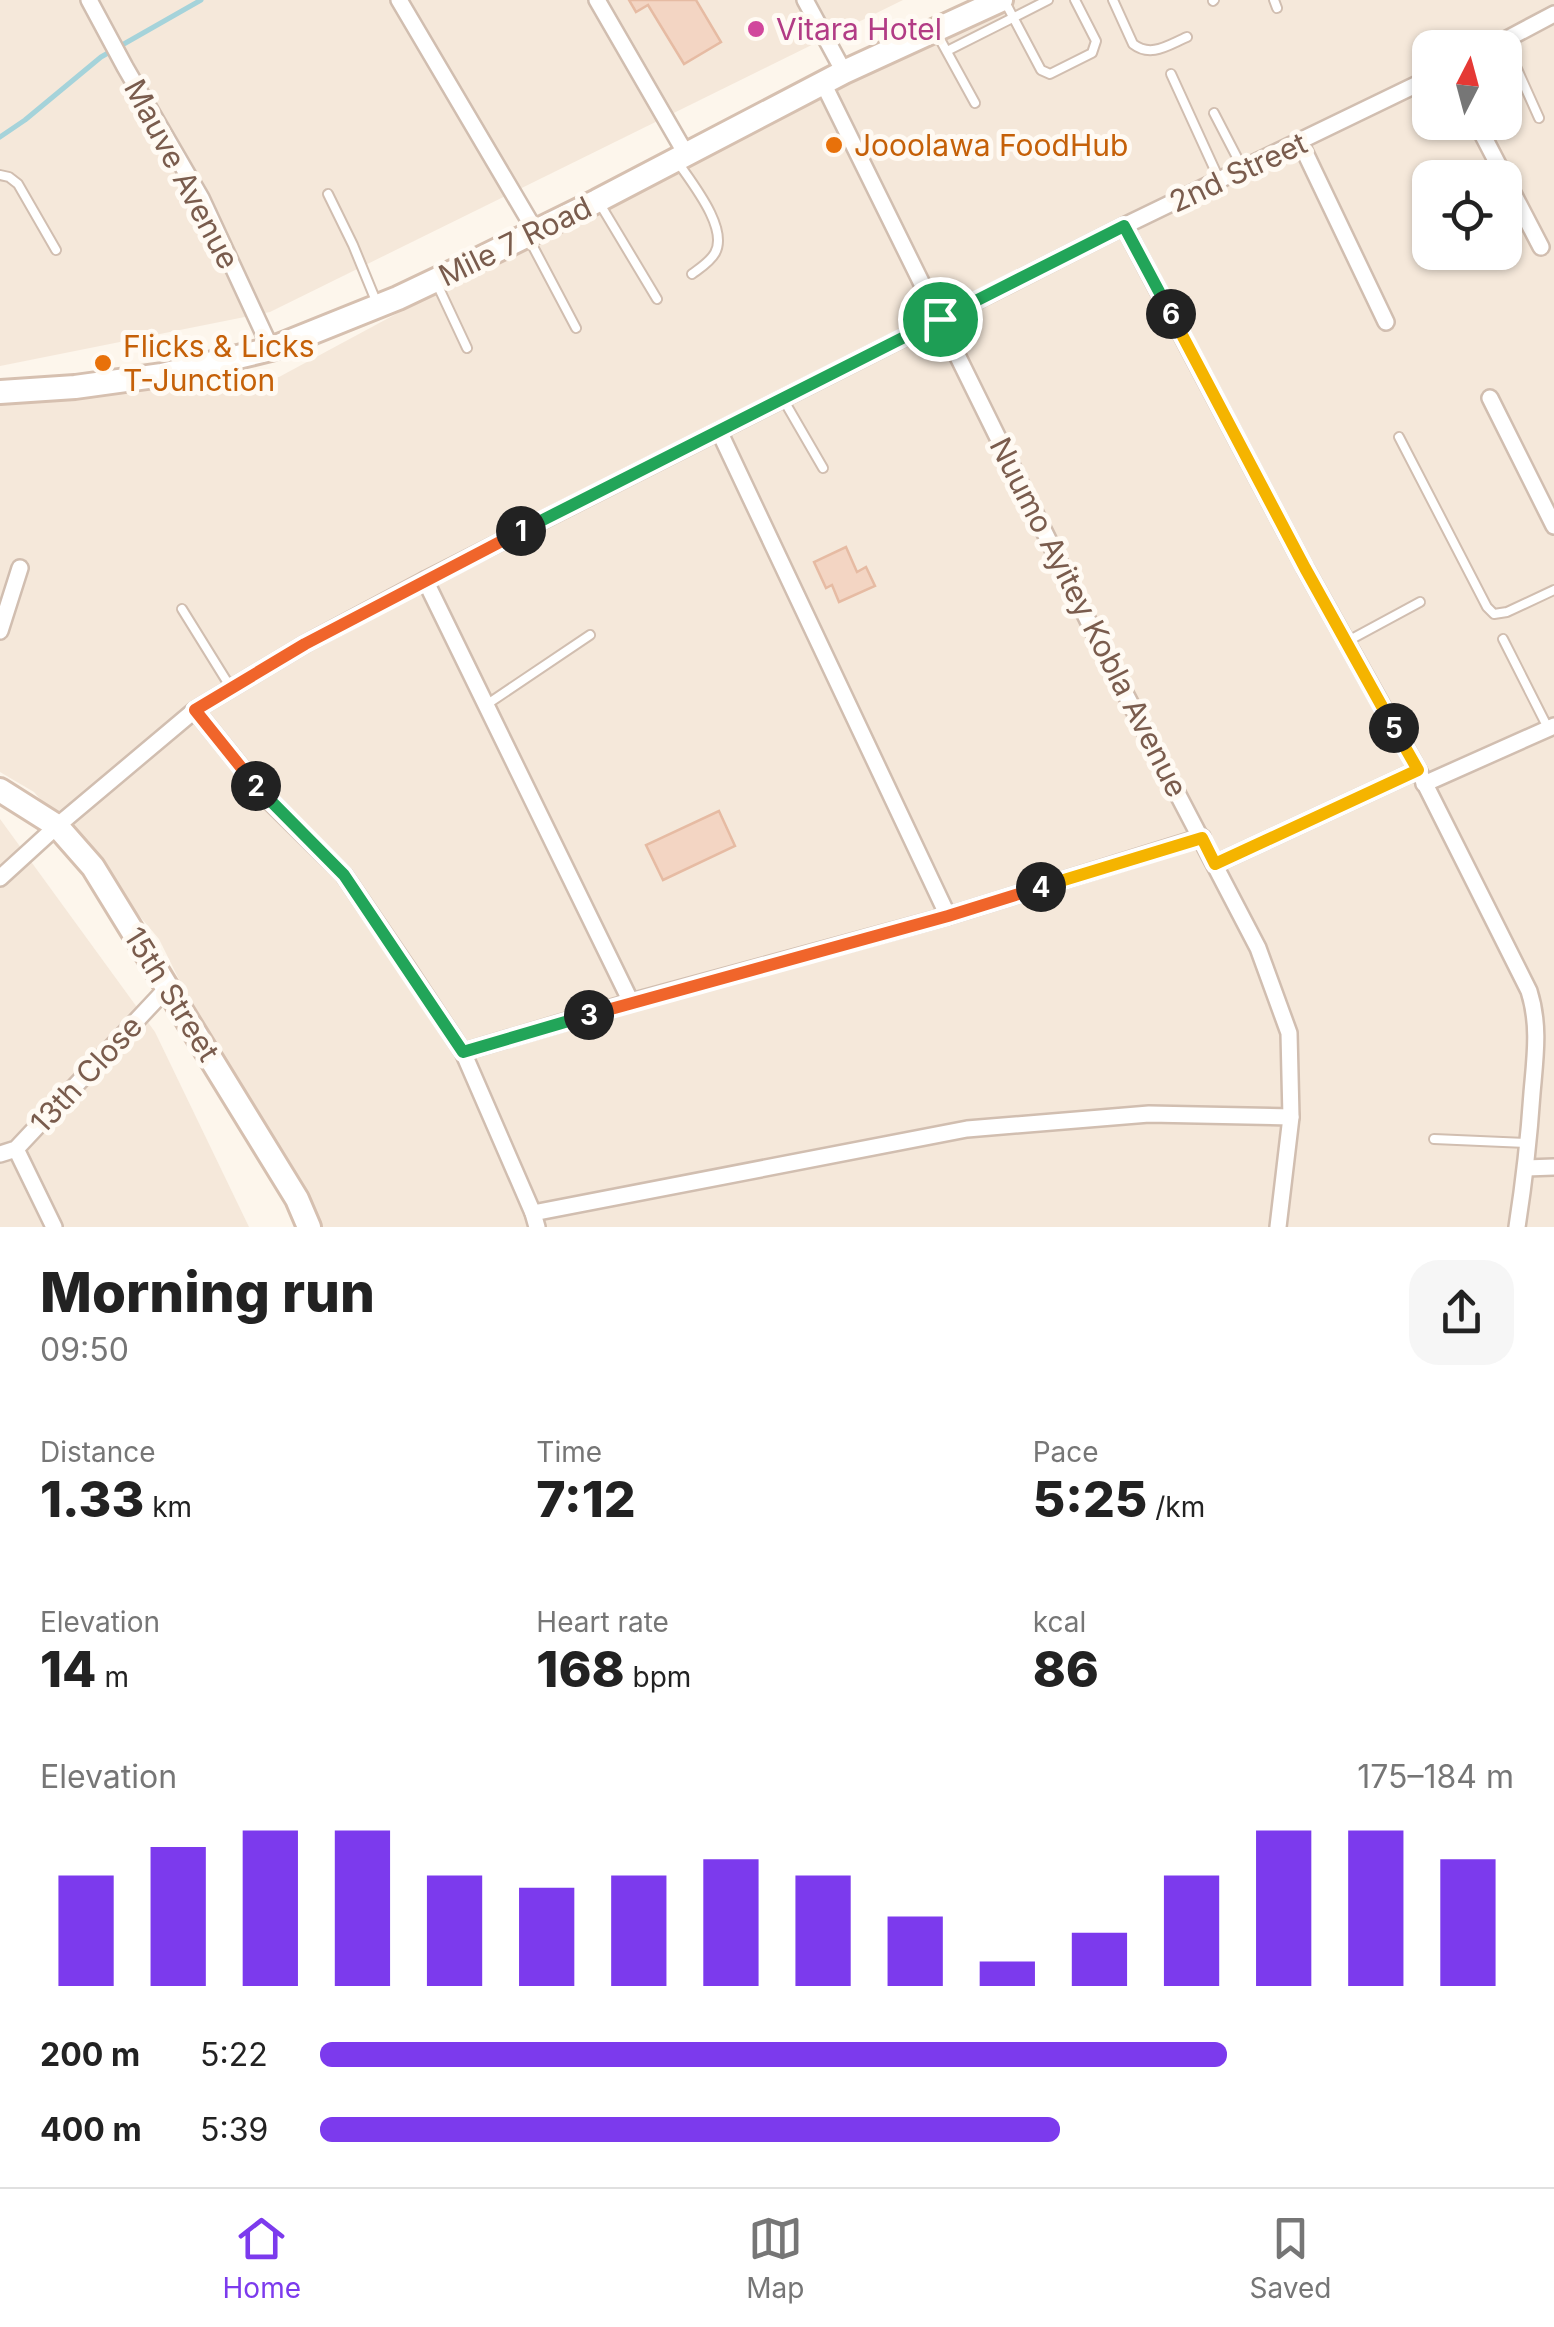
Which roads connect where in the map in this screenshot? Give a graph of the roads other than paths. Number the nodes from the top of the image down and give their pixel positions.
1 (90, 0) edge
2 (399, 0) edge
3 (597, 0) edge
4 (805, 0) edge
5 (1048, 0) edge
6 (1075, 0) edge
7 (1113, 0) edge
8 (1006, 6) edge
9 (1554, 14) edge
10 (1522, 31) edge
11 (1187, 37) dead end
12 (941, 40) junction
13 (1171, 74) dead end
14 (834, 78) junction
15 (1412, 87) edge
16 (1522, 88) edge
17 (975, 103) dead end
18 (1214, 113) dead end
19 (1539, 118) dead end
20 (1485, 140) edge
21 (1300, 142) junction
22 (681, 157) junction
23 (1243, 170) junction
24 (0, 174) edge
25 (1220, 180) junction
26 (328, 194) dead end
27 (597, 201) junction
28 (1124, 226) junction
29 (532, 234) junction
30 (1541, 246) dead end
31 (56, 250) dead end
32 (692, 274) dead end
33 (435, 280) junction
34 (657, 299) dead end
35 (378, 306) junction
36 (940, 319) junction
37 (1386, 322) dead end
38 (576, 328) dead end
39 (467, 348) dead end
40 (271, 349) junction
41 (0, 392) edge
42 (783, 398) junction
43 (1490, 398) dead end
44 (719, 432) junction
45 (1400, 438) dead end
46 (823, 468) dead end
47 (1554, 526) edge
48 (20, 568) dead end
49 (425, 580) junction
50 (1554, 590) edge
51 (1420, 602) dead end
52 (182, 610) dead end
53 (0, 631) edge
54 (590, 635) dead end
55 (1503, 638) dead end
56 (1346, 642) junction
57 (231, 688) junction
58 (486, 705) junction
59 (195, 710) junction
60 (1551, 727) edge
61 (1421, 777) junction
62 (0, 790) edge
63 (58, 826) junction
64 (1202, 838) junction
65 (1215, 864) junction
66 (0, 878) edge
67 (948, 916) junction
68 (168, 987) junction
69 (631, 1002) junction
70 (463, 1052) junction
71 (1291, 1118) junction
72 (1434, 1139) dead end
73 (1528, 1143) junction
74 (8, 1151) edge
75 (1554, 1167) edge
76 (1526, 1168) junction
77 (535, 1220) edge
78 (54, 1227) edge
79 (310, 1227) edge
80 (1278, 1227) edge
81 (1517, 1227) edge

1 - 40 street, Mauve Avenue
2 - 29 street
3 - 22 street
4 - 14 street, Nuumo Ayitey Kobla Avenue
5 - 8 lane
6 - 8 lane
7 - 11 lane
8 - 12 street, Mile 7 Road
9 - 10 street
12 - 14 street, Mile 7 Road
12 - 17 lane
13 - 25 lane
14 - 22 street, Mile 7 Road
14 - 36 street, Nuumo Ayitey Kobla Avenue
15 - 21 street, 2nd Street
16 - 19 lane
18 - 23 lane
20 - 30 street
21 - 23 street, 2nd Street
21 - 37 street
22 - 27 street, Mile 7 Road
22 - 32 lane
23 - 25 street, 2nd Street
24 - 31 lane
25 - 28 street, 2nd Street
26 - 35 lane
27 - 29 street, Mile 7 Road
27 - 34 lane
28 - 36 street, 2nd Street
28 - 56 street
29 - 33 street, Mile 7 Road
29 - 38 lane
33 - 35 street, Mile 7 Road
33 - 39 lane
35 - 40 street, Mile 7 Road
36 - 42 street, 2nd Street
36 - 64 street, Nuumo Ayitey Kobla Avenue
40 - 41 street, Mile 7 Road
42 - 44 street, 2nd Street
42 - 46 lane
43 - 47 street
44 - 49 street, 2nd Street
44 - 67 street
45 - 50 lane
48 - 53 street
49 - 57 street, 2nd Street
49 - 58 street
51 - 56 lane
52 - 57 lane
54 - 58 lane
55 - 60 lane
56 - 61 street
57 - 59 street, 2nd Street
58 - 69 street
59 - 63 street, 2nd Street
59 - 70 street
60 - 61 street
61 - 65 street
61 - 73 street
62 - 63 street, 15th Street
63 - 66 street, 2nd Street
63 - 68 street, 15th Street
64 - 65 street, Nuumo Ayitey Kobla Avenue
64 - 67 street
65 - 71 street, Nuumo Ayitey Kobla Avenue
67 - 69 street
68 - 74 street, 13th Close
68 - 79 street, 15th Street
69 - 70 street
70 - 77 street
71 - 77 street
71 - 80 street, Nuumo Ayitey Kobla Avenue
72 - 73 lane
73 - 76 street
74 - 78 street
75 - 76 street
76 - 81 street

